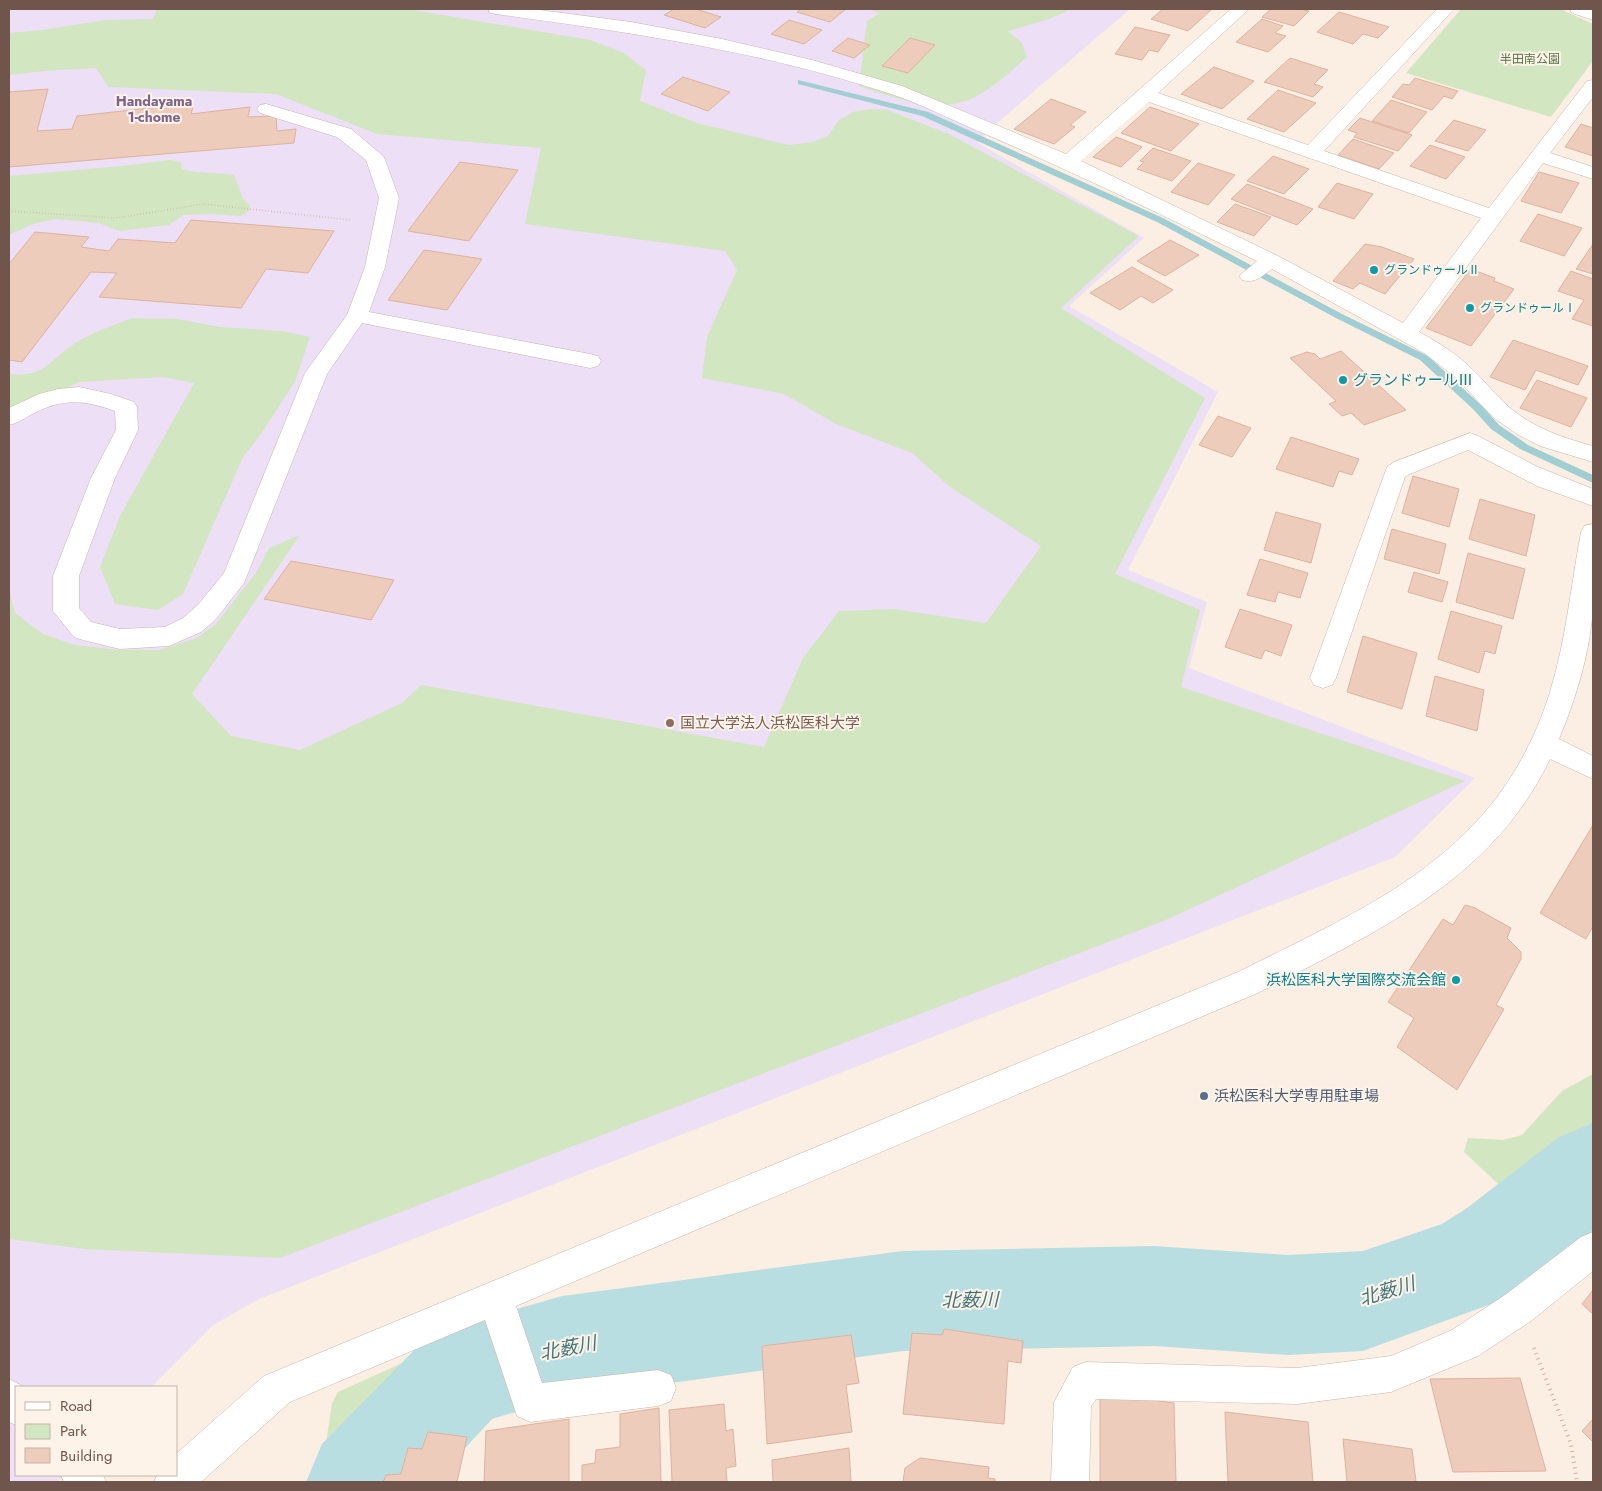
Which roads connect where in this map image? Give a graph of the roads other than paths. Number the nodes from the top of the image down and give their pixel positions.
1 (496, 9) edge
2 (1241, 9) edge
3 (1446, 9) edge
4 (1578, 9) edge
5 (1593, 16) edge
6 (1593, 85) edge
7 (1146, 95) junction
8 (266, 109) dead end
9 (1312, 152) junction
10 (1539, 156) junction
11 (1068, 162) junction
12 (1593, 173) edge
13 (1493, 216) junction
14 (1271, 260) junction
15 (1249, 276) dead end
16 (357, 316) junction
17 (1406, 334) junction
18 (590, 361) dead end
19 (9, 418) edge
20 (1593, 454) edge
21 (1593, 498) edge
22 (1593, 532) edge
23 (1588, 585) edge
24 (1323, 678) dead end
25 (1544, 744) junction
26 (1593, 768) edge
27 (1593, 1249) edge
28 (498, 1308) junction
29 (658, 1388) dead end
30 (173, 1482) edge
31 (1070, 1482) edge

1 - 11 street
2 - 7 street
3 - 9 street
4 - 5 street
6 - 10 street
7 - 9 street
7 - 11 street
8 - 16 street
9 - 13 street
10 - 12 street
10 - 13 street
11 - 14 street
13 - 17 street
14 - 15 street
14 - 17 street
16 - 18 street
16 - 19 street
17 - 20 street
21 - 24 street
22 - 23 street
23 - 25 street
25 - 26 street
25 - 28 street
27 - 31 street
28 - 29 street
28 - 30 street

